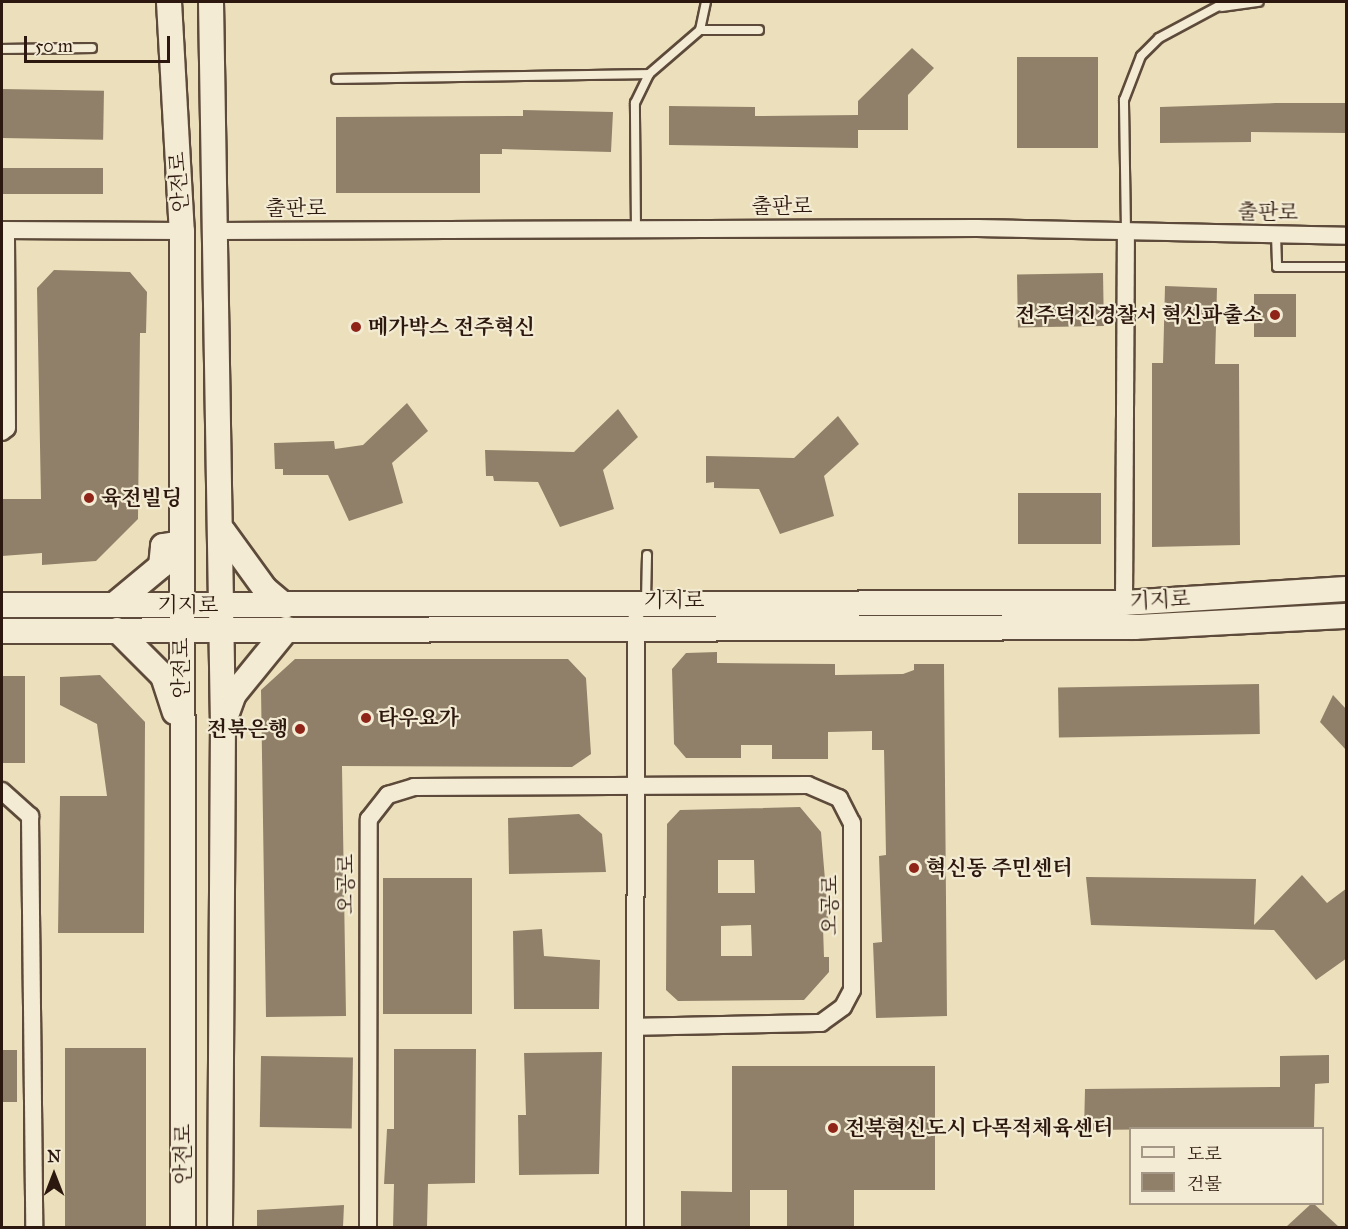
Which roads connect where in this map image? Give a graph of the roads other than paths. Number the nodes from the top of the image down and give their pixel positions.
1 (170, 2) edge
2 (211, 2) edge
3 (706, 2) edge
4 (1259, 2) edge
5 (1224, 4) edge
6 (699, 30) junction
7 (759, 30) dead end
8 (92, 48) dead end
9 (2, 49) edge
10 (649, 74) junction
11 (336, 79) dead end
12 (4, 230) edge
13 (636, 230) junction
14 (182, 231) junction
15 (217, 231) junction
16 (1126, 231) junction
17 (1276, 236) junction
18 (1347, 236) edge
19 (1347, 267) edge
20 (2, 432) edge
21 (223, 531) junction
22 (183, 543) junction
23 (647, 555) dead end
24 (1347, 589) edge
25 (646, 600) junction
26 (1124, 603) junction
27 (2, 605) edge
28 (114, 605) junction
29 (182, 605) junction
30 (224, 605) junction
31 (285, 606) junction
32 (1347, 616) edge
33 (632, 628) junction
34 (182, 629) junction
35 (286, 629) junction
36 (117, 630) junction
37 (2, 631) edge
38 (224, 631) junction
39 (223, 724) junction
40 (181, 731) junction
41 (634, 787) junction
42 (2, 791) edge
43 (635, 1027) junction
44 (34, 1227) edge
45 (183, 1227) edge
46 (220, 1227) edge
47 (368, 1227) edge
48 (635, 1227) edge

1 - 14 street, 안전로
2 - 15 street, 안전로
3 - 6 lane
4 - 5 lane
5 - 16 lane
6 - 7 lane
6 - 10 lane
8 - 9 lane
10 - 11 lane
10 - 13 lane
12 - 14 street
12 - 20 street
13 - 15 street, 출판로
13 - 16 street, 출판로
14 - 22 street, 안전로
15 - 21 street, 안전로
16 - 17 street, 출판로
16 - 26 street
17 - 18 street, 출판로
17 - 19 lane
21 - 30 street, 안전로
21 - 31 street
22 - 28 street
22 - 29 street, 안전로
23 - 25 lane
24 - 26 street, 기지로
25 - 26 street, 기지로
25 - 31 street, 기지로
25 - 33 street
27 - 28 street, 기지로
28 - 29 street, 기지로
29 - 30 street, 기지로
29 - 34 street, 안전로
30 - 31 street, 기지로
30 - 38 street, 안전로
32 - 33 street, 기지로
33 - 35 street, 기지로
33 - 41 street
34 - 36 street, 기지로
34 - 38 street, 기지로
34 - 40 street, 안전로
35 - 38 street, 기지로
35 - 39 street
36 - 37 street, 기지로
36 - 40 street
38 - 39 street, 안전로
39 - 46 street, 안전로
40 - 45 street, 안전로
41 - 43 street
41 - 43 street, 오공로
41 - 47 street, 오공로
42 - 44 street
43 - 48 street

